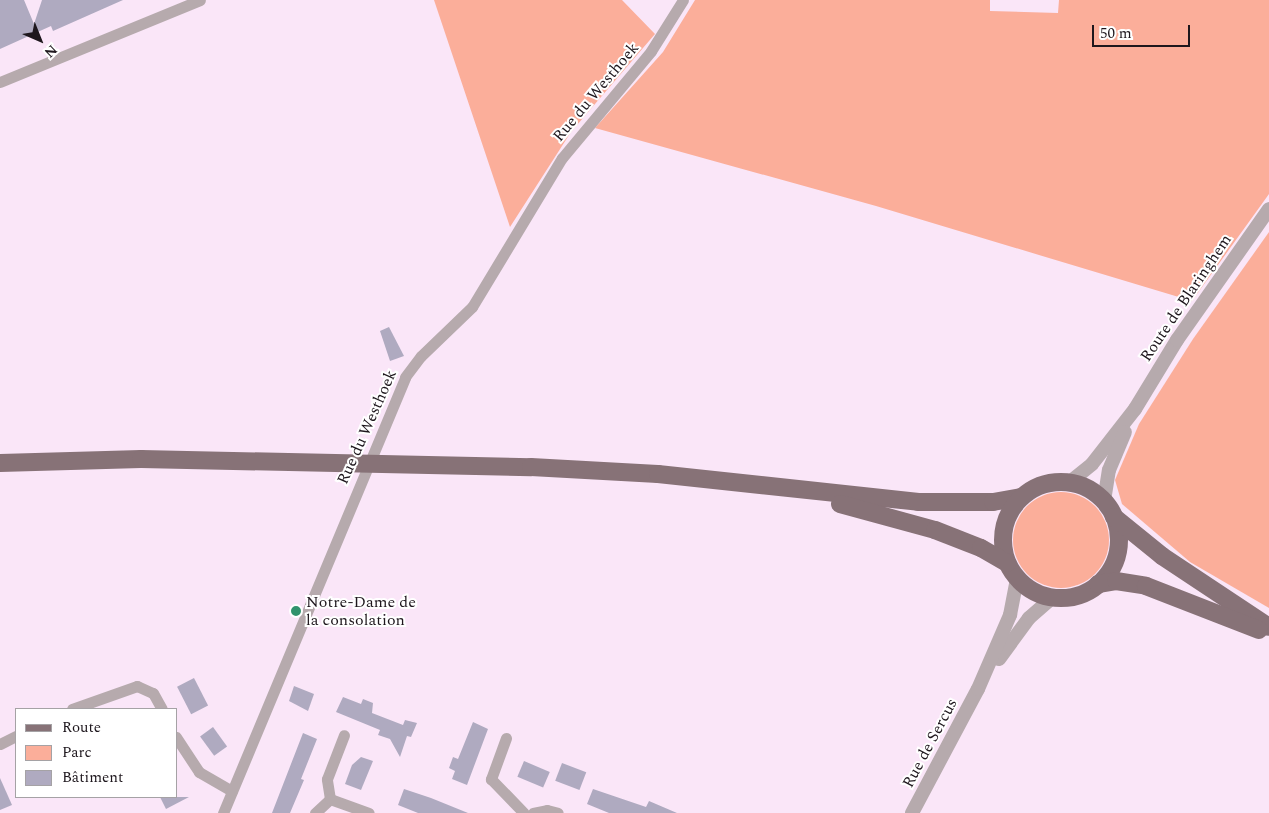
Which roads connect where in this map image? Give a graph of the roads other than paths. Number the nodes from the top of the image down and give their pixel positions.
1 (200, 0) edge
2 (683, 0) edge
3 (0, 82) edge
4 (1269, 209) edge
5 (1135, 409) junction
6 (0, 463) edge
7 (367, 464) junction
8 (1070, 482) junction
9 (774, 488) junction
10 (1021, 497) junction
11 (1104, 500) junction
12 (1114, 516) junction
13 (1007, 563) junction
14 (1017, 579) junction
15 (1098, 584) junction
16 (1052, 598) junction
17 (1269, 627) edge
18 (1269, 634) edge
19 (978, 689) junction
20 (75, 708) edge
21 (161, 708) edge
22 (15, 736) edge
23 (344, 736) dead end
24 (506, 738) dead end
25 (178, 740) edge
26 (0, 744) edge
27 (232, 791) junction
28 (330, 800) junction
29 (222, 813) edge
30 (315, 813) edge
31 (369, 813) edge
32 (524, 813) edge
33 (533, 813) edge
34 (558, 813) edge
35 (912, 813) edge

1 - 3 street
2 - 7 street, Rue du Westhoek
4 - 5 street, Route de Blaringhem
5 - 8 street, Route de Blaringhem
5 - 11 street, Route de Blaringhem
6 - 7 main road
7 - 9 main road
7 - 27 street, Rue du Westhoek
8 - 10 main road
8 - 11 main road
9 - 10 main road
9 - 13 main road
10 - 13 main road
11 - 12 main road
12 - 15 main road
12 - 17 main road
13 - 14 main road
14 - 16 main road
14 - 19 street, Rue de Sercus
15 - 16 main road
15 - 18 main road
16 - 19 street, Rue de Sercus
19 - 35 street, Rue de Sercus
20 - 21 street
22 - 26 street
23 - 28 street
24 - 32 street
25 - 27 street
27 - 29 street, Rue du Westhoek
28 - 30 street
28 - 31 street
33 - 34 street

